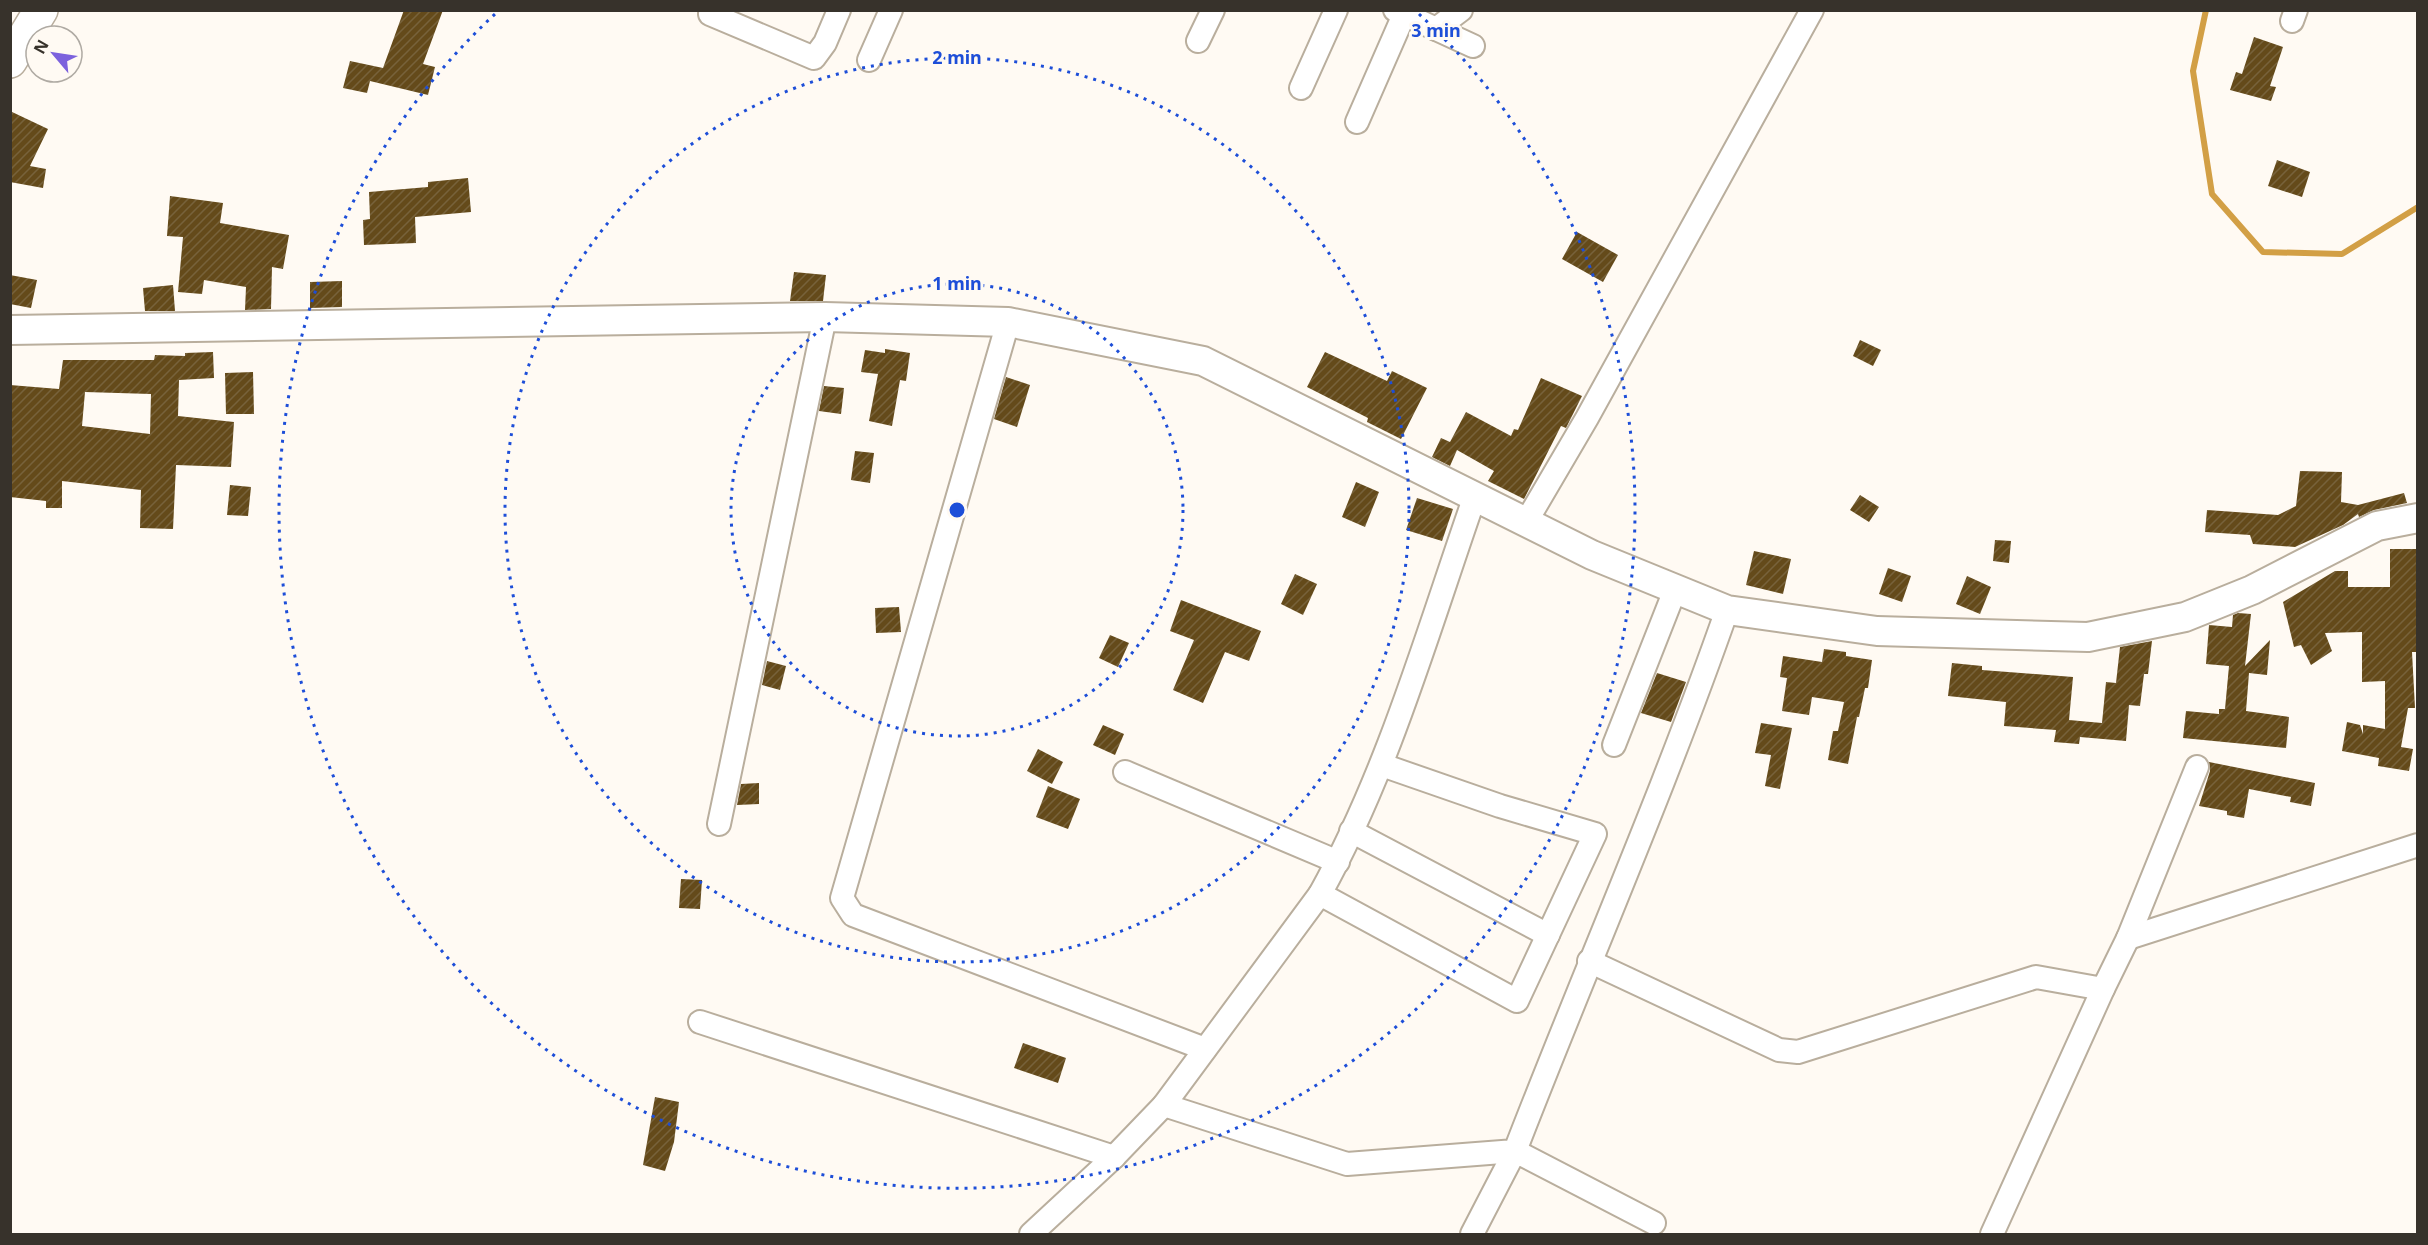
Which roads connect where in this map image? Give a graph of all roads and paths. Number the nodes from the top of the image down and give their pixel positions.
1 (41, 10) edge
2 (839, 10) edge
3 (1213, 10) edge
4 (1336, 10) edge
5 (1461, 10) edge
6 (1812, 10) edge
7 (1402, 12) edge
8 (882, 13) edge
9 (708, 18) edge
10 (1436, 29) junction
11 (1198, 41) dead end
12 (1473, 46) dead end
13 (869, 60) dead end
14 (10, 61) edge
15 (1301, 88) dead end
16 (1357, 122) dead end
17 (825, 316) junction
18 (1008, 322) junction
19 (10, 330) edge
20 (1475, 496) junction
21 (2418, 518) edge
22 (1527, 522) junction
23 (1675, 590) junction
24 (1727, 610) junction
25 (1614, 745) dead end
26 (1382, 765) junction
27 (2197, 767) dead end
28 (1125, 772) dead end
29 (719, 824) dead end
30 (1351, 831) junction
31 (2418, 845) edge
32 (1338, 862) junction
33 (1320, 894) junction
34 (1548, 935) junction
35 (2128, 938) junction
36 (1589, 961) junction
37 (2103, 989) junction
38 (700, 1022) dead end
39 (1205, 1049) junction
40 (1164, 1105) junction
41 (1515, 1151) junction
42 (1114, 1157) junction
43 (1654, 1223) dead end
44 (1031, 1234) edge
45 (1472, 1234) edge
46 (1992, 1234) edge

1 - 14 main road
2 - 9 street
3 - 11 street
4 - 15 street
5 - 10 street
6 - 22 street
7 - 10 street
7 - 16 street
8 - 13 street
10 - 12 street
17 - 18 street
17 - 19 street
17 - 29 street
18 - 20 street
18 - 39 street
20 - 22 street
20 - 26 street
21 - 24 street
22 - 23 street
23 - 24 street
23 - 25 street
24 - 36 street
26 - 30 street
26 - 34 street
27 - 35 street
28 - 32 street
30 - 32 street
30 - 34 street
31 - 35 street
32 - 33 street
33 - 34 street
33 - 39 street
35 - 37 street
36 - 37 street
36 - 41 street
37 - 46 street
38 - 42 street
39 - 40 street
40 - 41 street
40 - 42 street
41 - 43 street
41 - 45 street
42 - 44 street

